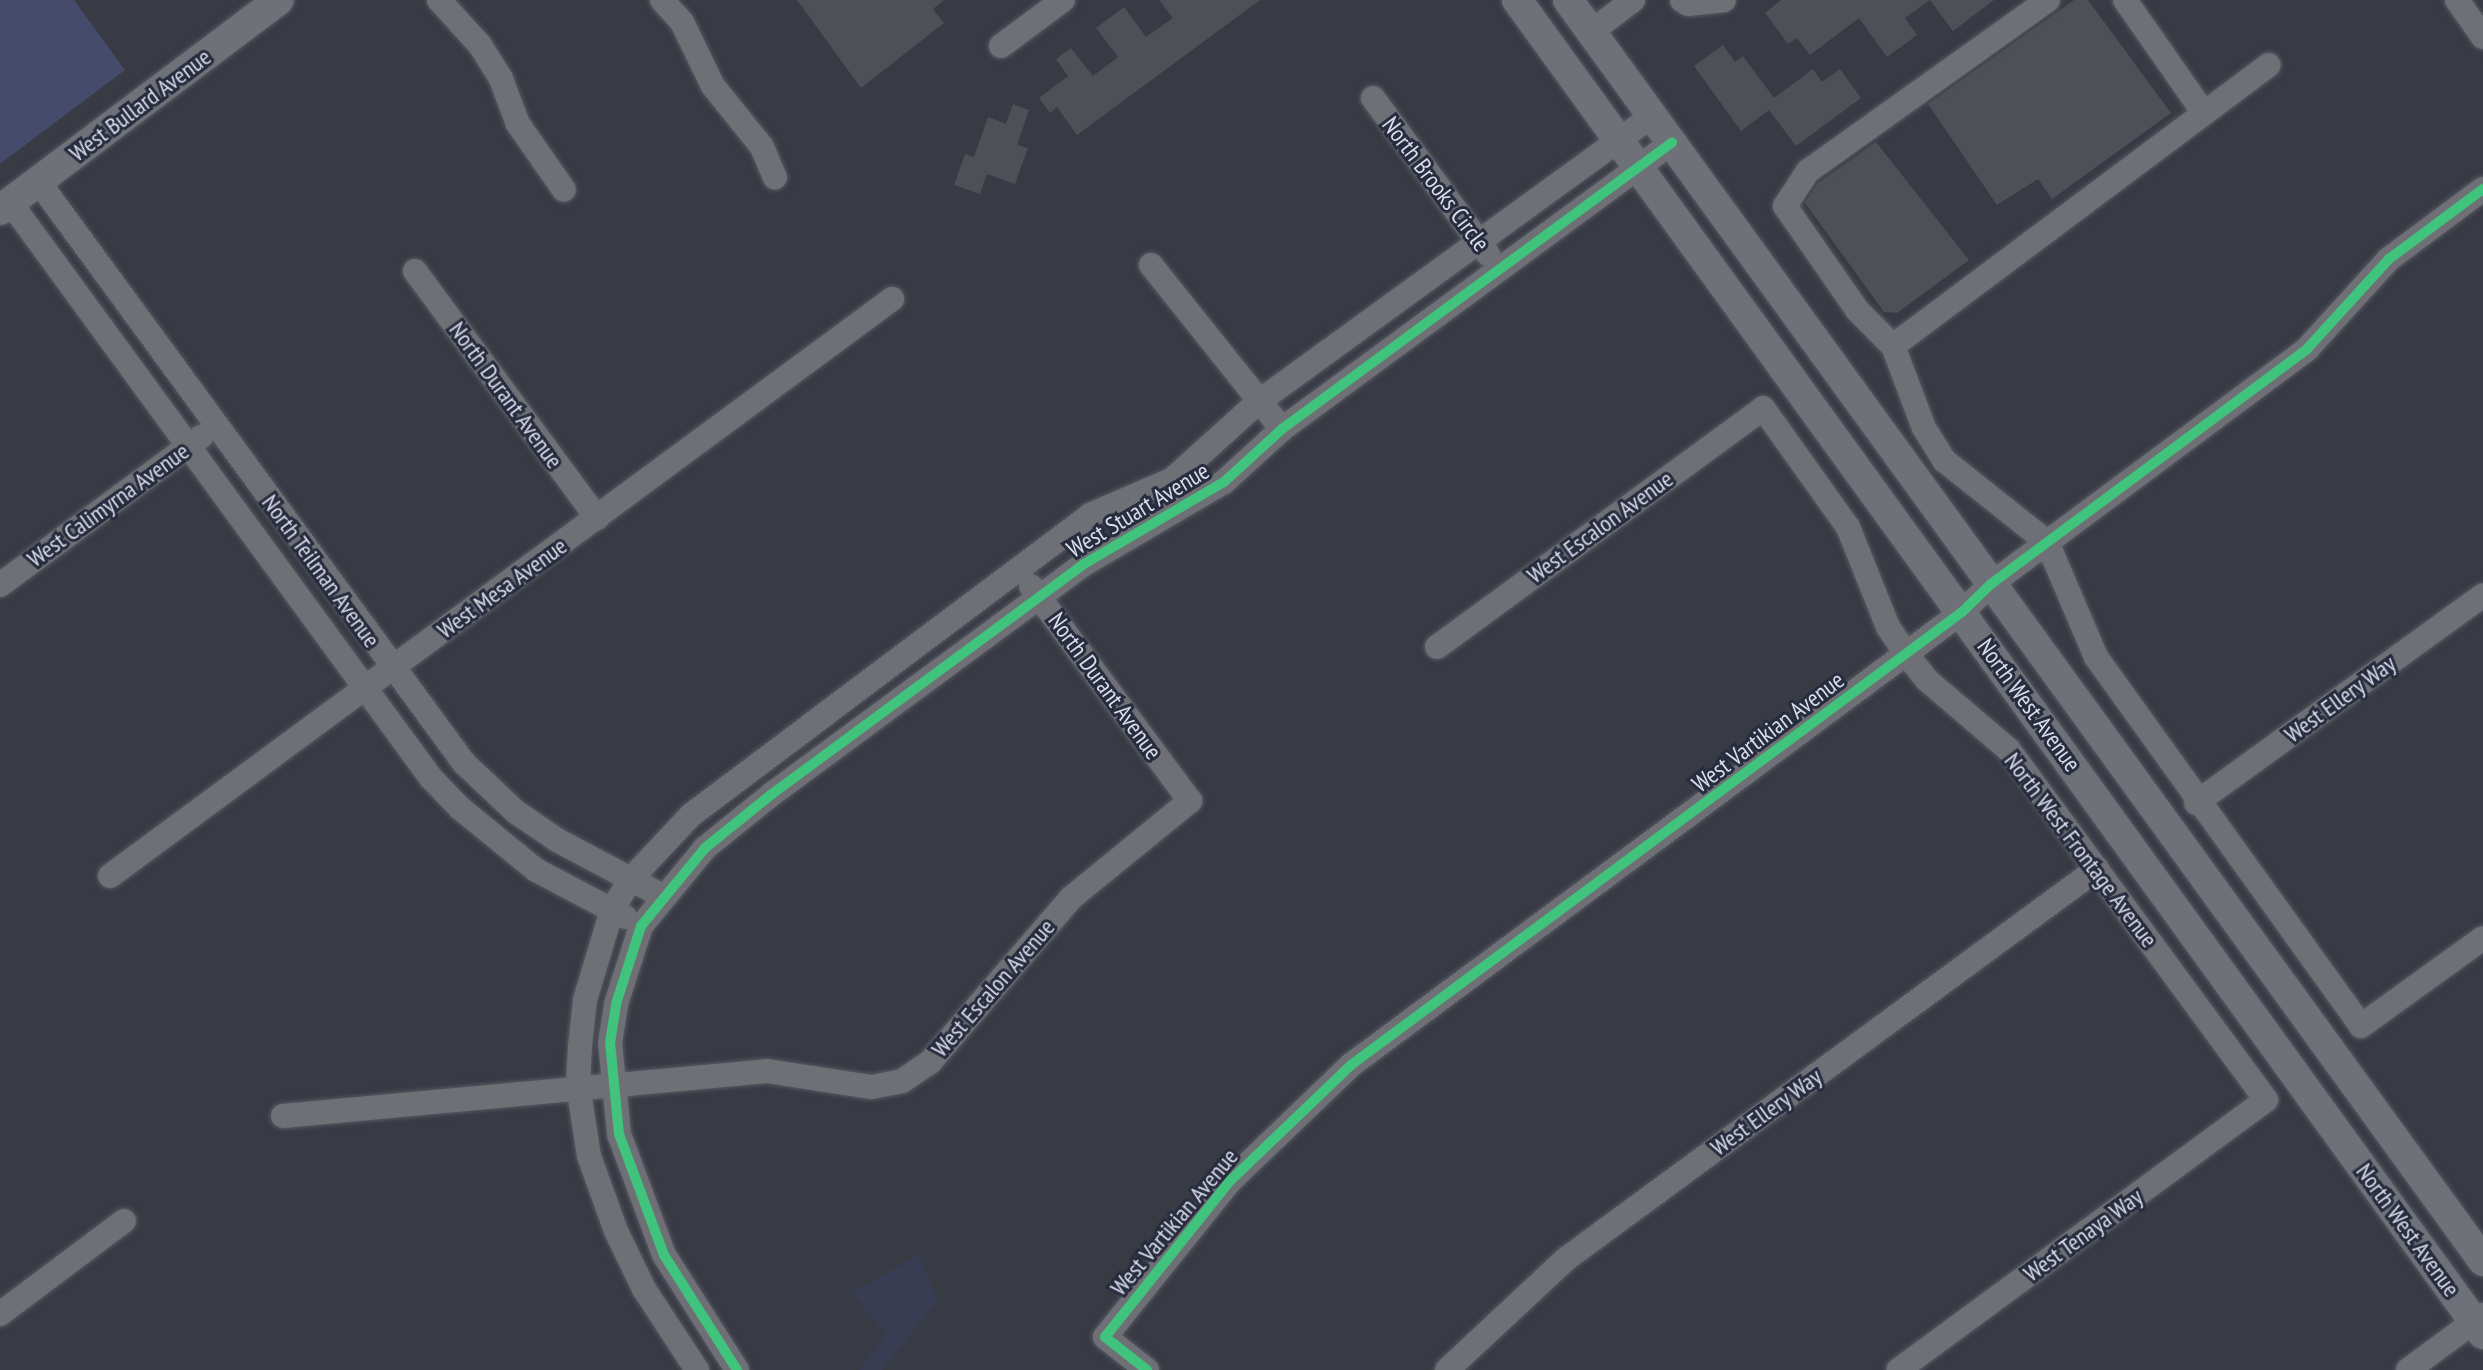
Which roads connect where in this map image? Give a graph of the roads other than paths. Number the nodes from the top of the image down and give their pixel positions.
1 (279, 0) edge
2 (439, 0) edge
3 (662, 0) edge
4 (1063, 0) edge
5 (1517, 0) edge
6 (1568, 0) edge
7 (1633, 0) edge
8 (1682, 0) edge
9 (1724, 0) edge
10 (2048, 0) edge
11 (2125, 0) edge
12 (2457, 0) edge
13 (1591, 32) junction
14 (2483, 37) edge
15 (1001, 46) dead end
16 (2268, 65) dead end
17 (1373, 98) dead end
18 (2203, 112) junction
19 (1652, 116) junction
20 (1622, 139) junction
21 (1672, 143) junction
22 (1641, 165) junction
23 (775, 177) dead end
24 (38, 181) junction
25 (2483, 189) edge
26 (564, 190) dead end
27 (5, 206) edge
28 (1479, 243) junction
29 (1151, 265) dead end
30 (1500, 268) junction
31 (415, 271) dead end
32 (892, 299) dead end
33 (1893, 346) junction
34 (1257, 403) junction
35 (1763, 408) joint
36 (217, 425) junction
37 (1282, 429) junction
38 (189, 446) junction
39 (597, 518) junction
40 (2047, 542) junction
41 (1020, 571) junction
42 (1991, 584) junction
43 (0, 585) edge
44 (2483, 595) edge
45 (1040, 598) junction
46 (1962, 612) junction
47 (1437, 647) dead end
48 (1906, 654) junction
49 (391, 669) junction
50 (364, 689) junction
51 (1190, 801) joint
52 (2196, 803) junction
53 (2097, 869) junction
54 (110, 876) dead end
55 (630, 880) junction
56 (664, 897) junction
57 (612, 910) junction
58 (641, 926) junction
59 (2483, 938) edge
60 (610, 1082) junction
61 (578, 1085) junction
62 (2266, 1100) joint
63 (283, 1116) dead end
64 (124, 1221) dead end
65 (2483, 1261) edge
66 (0, 1314) edge
67 (2480, 1323) edge
68 (730, 1362) edge
69 (697, 1370) edge
70 (703, 1370) edge
71 (1147, 1370) edge
72 (1447, 1370) edge
73 (1899, 1370) edge
74 (2408, 1370) edge

1 - 24 main road, West Bullard Avenue
2 - 26 street
3 - 23 street
4 - 15 street
5 - 20 main road, North West Avenue
6 - 13 main road, North West Avenue
7 - 13 street
8 - 9 street
10 - 33 street
11 - 18 street
12 - 14 street
13 - 19 main road, North West Avenue
16 - 18 street
17 - 28 street, North Brooks Circle
18 - 33 street
19 - 20 street, West Stuart Avenue
19 - 21 main road, North West Avenue
20 - 22 main road, North West Avenue
20 - 28 street, West Stuart Avenue
21 - 22 street, West Stuart Avenue
21 - 42 main road, North West Avenue
22 - 30 street, West Stuart Avenue
22 - 46 main road, North West Avenue
24 - 27 main road, West Bullard Avenue
24 - 36 street, North Teilman Avenue
25 - 40 street, West Vartikian Avenue
27 - 38 street, North Teilman Avenue
28 - 30 street, North Brooks Circle
28 - 34 street, West Stuart Avenue
29 - 34 street
30 - 37 street, West Stuart Avenue
31 - 39 street, North Durant Avenue
32 - 39 street, West Mesa Avenue
33 - 40 street
34 - 37 street
34 - 41 street, West Stuart Avenue
35 - 47 street, West Escalon Avenue
35 - 48 street, North West Frontage Avenue
36 - 38 street, West Calimyrna Avenue
36 - 49 street, North Teilman Avenue
37 - 45 street, West Stuart Avenue
38 - 43 street, West Calimyrna Avenue
38 - 50 street, North Teilman Avenue
39 - 49 street, West Mesa Avenue
40 - 42 street, West Vartikian Avenue
40 - 52 street
41 - 45 street, North Durant Avenue
41 - 55 street, West Stuart Avenue
42 - 46 street, West Vartikian Avenue
42 - 65 main road, North West Avenue
44 - 52 street, West Ellery Way
45 - 51 street, North Durant Avenue
45 - 56 street, West Stuart Avenue
46 - 48 street, West Vartikian Avenue
46 - 67 main road, North West Avenue
48 - 53 street, North West Frontage Avenue
48 - 71 street, West Vartikian Avenue
49 - 50 street, West Mesa Avenue
49 - 55 street, North Teilman Avenue
50 - 54 street, West Mesa Avenue
50 - 57 street, North Teilman Avenue
51 - 60 street, West Escalon Avenue
52 - 59 street
53 - 62 street, North West Frontage Avenue
53 - 72 street, West Ellery Way
55 - 56 street, North Teilman Avenue
55 - 57 street, West Stuart Avenue
56 - 58 street, West Stuart Avenue
57 - 58 street, North Teilman Avenue
57 - 61 street
58 - 60 street
60 - 61 street, West Escalon Avenue
60 - 68 street
61 - 63 street, West Escalon Avenue
61 - 69 street
62 - 73 street, West Tenaya Way
64 - 66 street
67 - 74 street
68 - 70 street

